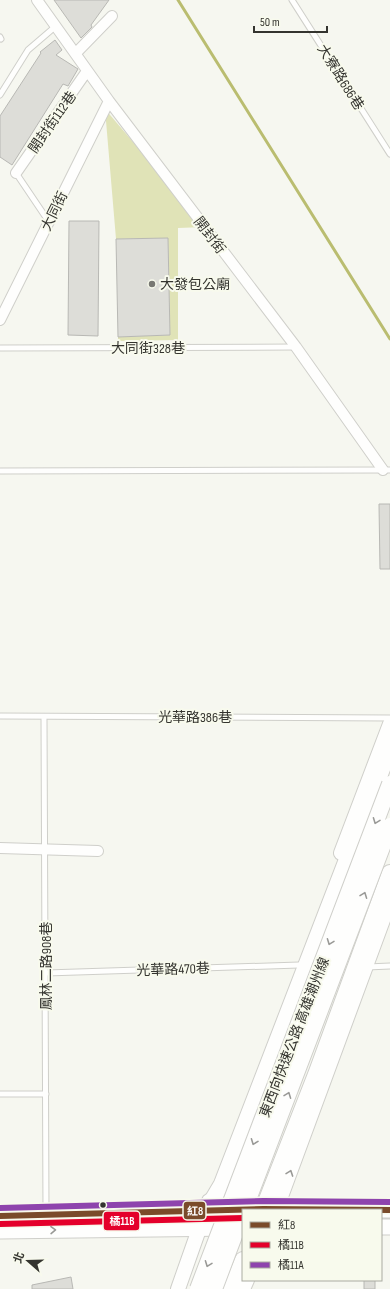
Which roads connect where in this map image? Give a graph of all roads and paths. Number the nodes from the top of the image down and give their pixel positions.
1 (292, 0) edge
2 (42, 2) edge
3 (112, 16) dead end
4 (56, 26) junction
5 (76, 53) junction
6 (88, 71) junction
7 (0, 95) edge
8 (109, 102) junction
9 (390, 154) edge
10 (16, 173) joint
11 (49, 222) junction
12 (0, 320) edge
13 (296, 347) junction
14 (0, 348) edge
15 (386, 470) edge
16 (0, 471) edge
17 (0, 716) edge
18 (44, 717) junction
19 (390, 718) edge
20 (390, 724) edge
21 (390, 748) edge
22 (390, 784) edge
23 (390, 826) edge
24 (0, 848) edge
25 (45, 848) junction
26 (98, 851) dead end
27 (390, 873) edge
28 (390, 901) edge
29 (299, 965) junction
30 (390, 966) edge
31 (366, 967) junction
32 (46, 973) junction
33 (0, 1094) edge
34 (46, 1094) junction
35 (244, 1209) edge
36 (270, 1209) edge
37 (270, 1209) edge
38 (242, 1210) edge
39 (206, 1211) junction
40 (242, 1214) edge
41 (46, 1215) junction
42 (0, 1216) edge
43 (242, 1228) edge
44 (201, 1229) junction
45 (0, 1231) edge
46 (242, 1262) edge
47 (178, 1289) edge
48 (198, 1289) edge
49 (214, 1289) edge
50 (231, 1289) edge

1 - 9 lane, 大寮路686巷
2 - 4 street, 開封街
3 - 5 street
4 - 5 street, 開封街
4 - 7 lane
5 - 6 street, 開封街
6 - 8 street, 開封街
6 - 10 street, 開封街112巷
8 - 11 street, 大同街
8 - 13 street, 開封街
10 - 11 lane
11 - 12 street, 大同街
13 - 14 lane, 大同街328巷
13 - 15 street, 開封街
15 - 16 lane
17 - 18 lane, 光華路386巷
18 - 19 lane, 光華路386巷
18 - 25 lane, 鳳林二路908巷
20 - 29 main road
21 - 39 highway
22 -> 48 highway, 東西向快速公路 高雄潮州線, bridge
35 -> 23 highway, 東西向快速公路 高雄潮州線, bridge
24 - 25 street
25 - 26 street
25 - 32 lane, 鳳林二路908巷
27 - 36 highway
28 - 31 main road
29 - 32 lane, 光華路470巷
29 - 39 main road
30 - 31 lane
37 -> 31 main road
32 - 34 lane, 鳳林二路908巷
33 - 34 lane
34 - 41 lane, 鳳林二路908巷
38 - 39 main road
39 - 41 main road
39 - 44 main road
40 - 49 highway, 東西向快速公路 高雄潮州線, bridge
41 - 42 main road
43 - 44 main road
45 -> 44 main road
44 - 47 main road
46 - 50 highway

